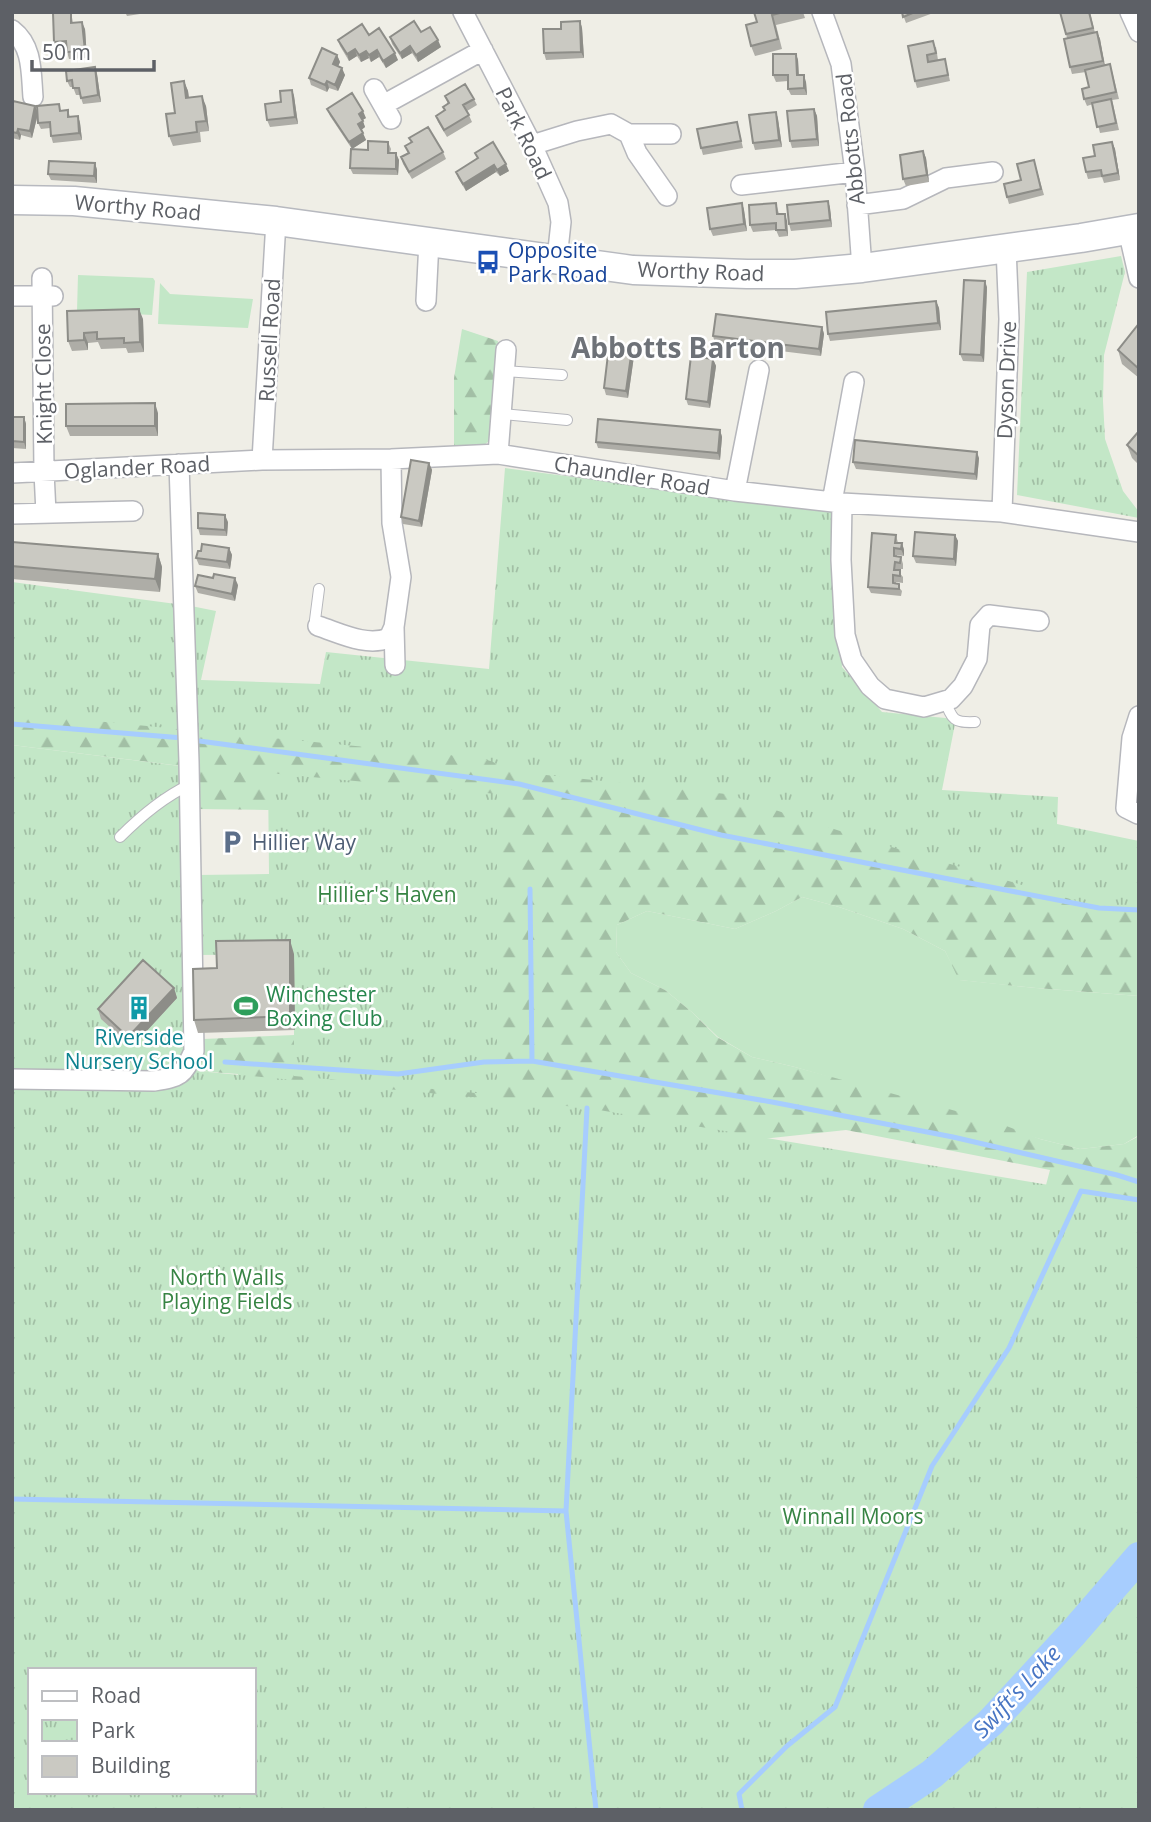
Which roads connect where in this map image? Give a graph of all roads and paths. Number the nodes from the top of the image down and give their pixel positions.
1 (463, 12) edge
2 (822, 12) edge
3 (1130, 12) edge
4 (12, 30) edge
5 (1139, 32) edge
6 (483, 50) junction
7 (33, 97) dead end
8 (383, 104) dead end
9 (629, 134) junction
10 (671, 134) dead end
11 (532, 145) junction
12 (855, 172) junction
13 (993, 172) dead end
14 (741, 183) dead end
15 (667, 196) dead end
16 (12, 200) edge
17 (858, 205) junction
18 (276, 221) junction
19 (1133, 229) edge
20 (429, 241) junction
21 (1006, 248) junction
22 (557, 259) junction
23 (862, 268) junction
24 (1139, 278) edge
25 (12, 296) edge
26 (426, 301) dead end
27 (506, 350) dead end
28 (505, 370) junction
29 (759, 370) dead end
30 (562, 375) dead end
31 (854, 382) dead end
32 (502, 414) junction
33 (566, 420) dead end
34 (498, 454) junction
35 (391, 459) junction
36 (262, 460) junction
37 (178, 464) junction
38 (12, 472) edge
39 (44, 472) junction
40 (735, 491) junction
41 (837, 503) junction
42 (133, 511) dead end
43 (1002, 512) junction
44 (46, 513) junction
45 (12, 514) edge
46 (1139, 532) edge
47 (319, 589) dead end
48 (1039, 621) dead end
49 (318, 626) joint
50 (394, 627) junction
51 (395, 666) dead end
52 (945, 700) junction
53 (1139, 716) edge
54 (975, 722) dead end
55 (190, 784) junction
56 (1138, 814) edge
57 (120, 837) dead end
58 (12, 1079) edge

1 - 6 street, Park Road
2 - 12 street, Abbotts Road
3 - 5 street
4 - 7 street
6 - 8 street
6 - 11 street, Park Road
9 - 10 street
9 - 11 street
9 - 15 street
11 - 22 street, Park Road
12 - 14 street
12 - 17 street, Abbotts Road
13 - 17 street
16 - 18 main road, Worthy Road
17 - 23 street, Abbotts Road
18 - 20 main road, Worthy Road
18 - 36 street, Russell Road
19 - 21 main road, Worthy Road
19 - 24 street
20 - 22 main road, Worthy Road
20 - 26 street
21 - 23 main road, Worthy Road
21 - 43 street, Dyson Drive
22 - 23 main road, Worthy Road
25 - 39 street, Knight Close
27 - 28 street
28 - 30 lane
28 - 32 street
29 - 40 street
31 - 41 street
32 - 33 lane
32 - 34 street
34 - 35 street, Chaundler Road
34 - 40 street, Chaundler Road
35 - 36 street, Chaundler Road
35 - 50 street
36 - 37 street, Oglander Road
37 - 39 street, Oglander Road
37 - 55 street
38 - 39 street, Oglander Road
39 - 44 street, Knight Close
40 - 41 street, Chaundler Road
41 - 43 street, Chaundler Road
41 - 52 street
42 - 44 street
43 - 46 street, Chaundler Road
44 - 45 street
47 - 49 lane
48 - 52 street
49 - 50 street
50 - 51 street
52 - 54 lane
53 - 56 street
55 - 57 lane
55 - 58 street

